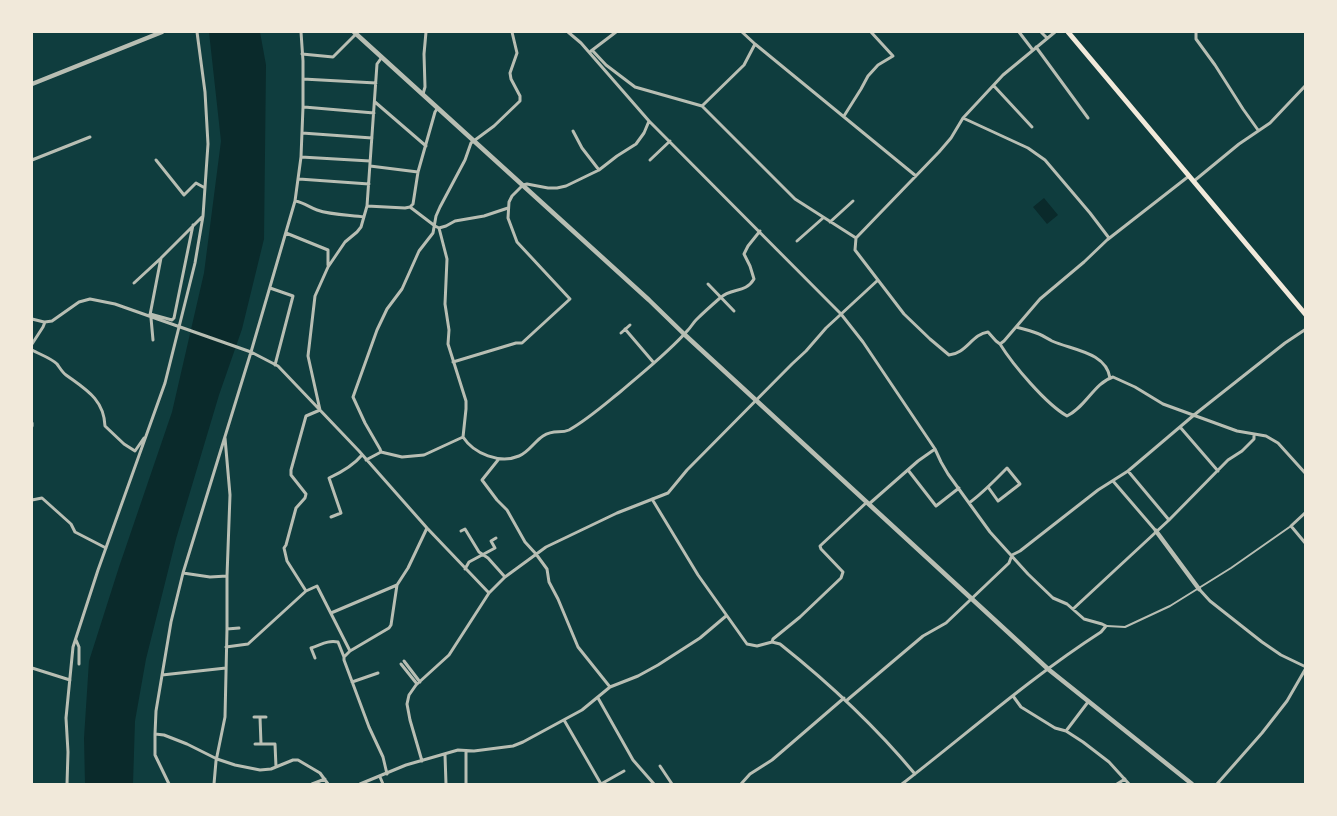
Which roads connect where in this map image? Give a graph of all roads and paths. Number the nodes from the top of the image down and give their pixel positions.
1 (162, 32) edge
2 (197, 32) edge
3 (301, 32) edge
4 (426, 32) edge
5 (512, 32) edge
6 (568, 32) edge
7 (616, 32) edge
8 (742, 32) edge
9 (871, 32) edge
10 (1019, 32) edge
11 (1041, 32) edge
12 (1054, 32) edge
13 (1068, 32) edge
14 (1196, 32) edge
15 (355, 33) edge
16 (1047, 38) junction
17 (755, 44) junction
18 (1034, 48) junction
19 (590, 51) junction
20 (302, 54) junction
21 (382, 57) junction
22 (303, 79) junction
23 (376, 83) junction
24 (32, 84) edge
25 (1305, 85) edge
26 (994, 86) junction
27 (423, 94) junction
28 (374, 101) junction
29 (702, 106) junction
30 (303, 107) junction
31 (438, 108) junction
32 (374, 113) junction
33 (844, 116) junction
34 (963, 118) junction
35 (1088, 118) dead end
36 (649, 121) junction
37 (1032, 128) dead end
38 (573, 131) dead end
39 (1259, 131) junction
40 (302, 133) junction
41 (90, 136) dead end
42 (372, 138) junction
43 (474, 140) junction
44 (670, 141) junction
45 (426, 146) junction
46 (301, 158) junction
47 (32, 160) edge
48 (156, 160) dead end
49 (650, 160) dead end
50 (370, 161) junction
51 (370, 166) junction
52 (599, 170) junction
53 (418, 172) junction
54 (916, 176) junction
55 (1191, 178) junction
56 (298, 179) junction
57 (369, 184) junction
58 (523, 185) junction
59 (205, 188) junction
60 (294, 201) junction
61 (853, 201) dead end
62 (367, 206) junction
63 (410, 207) junction
64 (508, 208) junction
65 (203, 216) junction
66 (364, 217) junction
67 (823, 218) junction
68 (830, 222) junction
69 (193, 225) junction
70 (437, 227) junction
71 (760, 231) junction
72 (286, 233) junction
73 (856, 238) junction
74 (1109, 239) junction
75 (797, 241) dead end
76 (161, 258) junction
77 (328, 267) junction
78 (878, 280) junction
79 (135, 283) dead end
80 (708, 284) dead end
81 (270, 288) junction
82 (721, 297) junction
83 (734, 311) dead end
84 (841, 314) junction
85 (1305, 315) edge
86 (150, 316) junction
87 (32, 319) edge
88 (45, 322) junction
89 (630, 325) dead end
90 (1016, 327) junction
91 (182, 329) junction
92 (625, 329) junction
93 (1305, 329) edge
94 (621, 333) dead end
95 (684, 334) junction
96 (153, 340) dead end
97 (643, 341) dead end
98 (32, 344) edge
99 (1000, 344) junction
100 (639, 345) junction
101 (32, 350) edge
102 (249, 352) junction
103 (453, 362) junction
104 (654, 363) junction
105 (275, 365) junction
106 (1110, 378) junction
107 (756, 400) junction
108 (320, 410) junction
109 (1194, 415) junction
110 (1179, 427) junction
111 (1254, 434) junction
112 (145, 437) junction
113 (225, 437) junction
114 (463, 437) junction
115 (935, 449) junction
116 (381, 452) junction
117 (362, 455) junction
118 (498, 459) junction
119 (366, 460) junction
120 (908, 470) junction
121 (1128, 471) junction
122 (1218, 471) junction
123 (1305, 474) edge
124 (1113, 481) junction
125 (988, 487) junction
126 (959, 488) junction
127 (32, 498) edge
128 (652, 499) junction
129 (868, 503) junction
130 (969, 503) junction
131 (1305, 512) edge
132 (331, 517) dead end
133 (1169, 520) junction
134 (1292, 526) junction
135 (427, 528) junction
136 (461, 531) dead end
137 (1156, 531) junction
138 (496, 538) dead end
139 (1305, 544) edge
140 (106, 548) junction
141 (483, 554) junction
142 (536, 554) junction
143 (1012, 555) junction
144 (465, 568) junction
145 (183, 573) junction
146 (227, 576) junction
147 (505, 577) junction
148 (397, 585) junction
149 (1199, 589) junction
150 (306, 591) junction
151 (489, 593) junction
152 (971, 598) junction
153 (1073, 609) junction
154 (331, 613) junction
155 (726, 616) junction
156 (1106, 626) junction
157 (227, 628) junction
158 (239, 628) dead end
159 (76, 639) junction
160 (772, 642) junction
161 (323, 643) junction
162 (226, 647) junction
163 (326, 648) dead end
164 (350, 651) junction
165 (344, 657) junction
166 (315, 658) dead end
167 (403, 662) dead end
168 (80, 664) dead end
169 (32, 668) edge
170 (226, 668) junction
171 (1305, 668) edge
172 (1048, 669) junction
173 (378, 672) dead end
174 (162, 675) junction
175 (69, 680) junction
176 (352, 682) junction
177 (419, 683) junction
178 (610, 687) junction
179 (1013, 696) junction
180 (598, 698) junction
181 (845, 699) junction
182 (1088, 702) junction
183 (254, 717) dead end
184 (260, 717) junction
185 (266, 717) dead end
186 (564, 720) junction
187 (1066, 731) junction
188 (155, 734) junction
189 (255, 744) dead end
190 (261, 744) junction
191 (466, 752) junction
192 (445, 755) junction
193 (217, 759) junction
194 (422, 761) junction
195 (660, 766) dead end
196 (276, 767) junction
197 (624, 771) dead end
198 (387, 774) junction
199 (915, 774) junction
200 (380, 777) junction
201 (324, 779) junction
202 (1125, 779) junction
203 (67, 784) edge
204 (169, 784) edge
205 (214, 784) edge
206 (312, 784) edge
207 (328, 784) edge
208 (360, 784) edge
209 (383, 784) edge
210 (446, 784) edge
211 (466, 784) edge
212 (601, 784) edge
213 (654, 784) edge
214 (672, 784) edge
215 (741, 784) edge
216 (902, 784) edge
217 (1116, 784) edge
218 (1130, 784) edge
219 (1192, 784) edge
220 (1217, 784) edge

1 - 24 street
2 - 59 street
3 - 20 street
4 - 27 street
5 - 43 street
6 - 19 street
7 - 19 street
8 - 17 street
9 - 33 street
10 - 18 street
11 - 16 street
12 - 16 street
13 - 55 main road
14 - 39 street
15 - 20 street
15 - 21 street
16 - 18 street
17 - 29 street
17 - 33 street
18 - 26 street
18 - 35 street
19 - 29 street
19 - 36 street
20 - 22 street
21 - 23 street
21 - 27 street
22 - 23 street
22 - 30 street
23 - 28 street
25 - 39 street
26 - 34 street
26 - 37 street
27 - 31 street
28 - 32 street
28 - 45 street
29 - 67 street
30 - 32 street
30 - 40 street
31 - 43 street
31 - 45 street
32 - 42 street
33 - 54 street
34 - 54 street
34 - 74 street
36 - 44 street
36 - 52 street
38 - 52 street
39 - 55 street
40 - 42 street
40 - 46 street
41 - 47 street
42 - 50 street
43 - 58 street
43 - 70 street
44 - 49 street
44 - 71 street
45 - 53 street
46 - 50 street
46 - 56 street
48 - 59 street
50 - 51 street
51 - 53 street
51 - 57 street
52 - 58 street
53 - 63 street
54 - 73 street
55 - 74 street
55 - 85 main road
56 - 57 street
56 - 60 street
57 - 62 street
58 - 64 street
58 - 95 street
59 - 65 street
60 - 66 street
60 - 72 street
61 - 68 street
62 - 63 street
62 - 66 street
63 - 70 street
64 - 70 street
64 - 103 street
65 - 69 street
65 - 91 street
66 - 77 street
67 - 68 street
67 - 75 street
68 - 73 street
69 - 76 street
69 - 86 street
70 - 103 street
70 - 116 street
71 - 82 street
71 - 84 street
72 - 77 street
72 - 81 street
73 - 78 street
74 - 90 street
76 - 79 street
76 - 86 street
77 - 108 street
78 - 84 street
78 - 99 street
80 - 82 street
81 - 102 street
81 - 105 street
82 - 83 street
82 - 95 street
84 - 107 street
84 - 115 street
86 - 88 street
86 - 91 street
86 - 96 street
87 - 88 street
88 - 98 street
89 - 92 street
90 - 99 street
90 - 106 street
91 - 102 street
91 - 112 street
92 - 94 street
92 - 100 street
93 - 109 street
95 - 104 street
95 - 107 street
97 - 100 street
99 - 106 street
100 - 104 street
101 - 112 street
102 - 105 street
102 - 113 street
103 - 114 street
104 - 118 street
105 - 108 street
106 - 109 street
107 - 128 street
107 - 129 street
108 - 117 street
108 - 150 street
109 - 110 street
109 - 111 street
110 - 121 street
110 - 122 street
111 - 122 street
111 - 123 street
112 - 140 street
113 - 145 street
113 - 146 street
114 - 116 street
114 - 118 street
115 - 120 street
115 - 126 street
116 - 119 street
117 - 119 street
117 - 132 street
118 - 142 street
119 - 135 street
120 - 126 street
120 - 129 street
121 - 124 street
121 - 133 street
122 - 133 street
124 - 137 street
124 - 143 street
125 - 125 street
125 - 130 street
126 - 130 street
127 - 140 street
128 - 142 street
128 - 155 street
129 - 152 street
129 - 160 street
130 - 143 street
131 - 134 street
133 - 137 street
134 - 139 street
134 - 149 street
135 - 144 street
135 - 148 street
136 - 141 street
137 - 149 street
137 - 153 street
138 - 141 street
140 - 159 street
141 - 144 street
141 - 147 street
142 - 147 street
142 - 178 street
143 - 152 street
143 - 153 street
144 - 151 street
145 - 146 street
145 - 174 street
146 - 157 street
147 - 151 street
148 - 154 street
148 - 164 street
149 - 156 street
149 - 171 street
150 - 154 street
150 - 162 street
151 - 177 street
152 - 172 street
152 - 181 street
153 - 156 street
154 - 164 street
155 - 160 street
155 - 178 street
156 - 172 street
157 - 158 street
157 - 162 street
159 - 168 street
159 - 175 street
160 - 181 street
161 - 163 street
161 - 165 street
161 - 166 street
162 - 170 street
164 - 165 street
165 - 176 street
167 - 177 street
169 - 175 street
170 - 174 street
170 - 193 street
171 - 220 street
172 - 179 street
172 - 182 street
173 - 176 street
174 - 188 street
175 - 203 street
176 - 198 street
177 - 194 street
178 - 180 street
179 - 187 street
179 - 199 street
180 - 186 street
180 - 213 street
181 - 199 street
181 - 215 street
182 - 187 street
182 - 219 street
183 - 184 street
184 - 185 street
184 - 190 street
186 - 191 street
186 - 212 street
187 - 202 street
188 - 193 street
188 - 204 street
189 - 190 street
190 - 196 street
191 - 192 street
191 - 211 street
192 - 194 street
192 - 210 street
193 - 196 street
193 - 205 street
194 - 198 street
195 - 214 street
196 - 201 street
197 - 212 street
198 - 200 street
199 - 216 street
200 - 208 street
200 - 209 street
201 - 206 street
201 - 207 street
202 - 217 street
202 - 218 street

